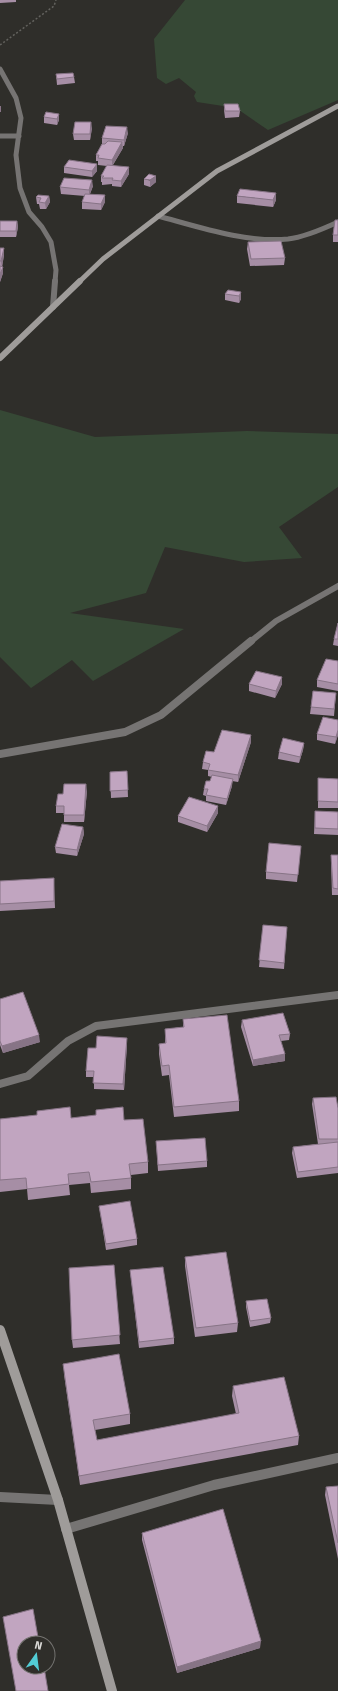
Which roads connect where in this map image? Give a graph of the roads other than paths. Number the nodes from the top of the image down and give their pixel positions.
1 (0, 69) edge
2 (338, 106) edge
3 (0, 136) edge
4 (19, 136) junction
5 (158, 216) junction
6 (338, 222) edge
7 (53, 307) junction
8 (0, 358) edge
9 (338, 586) edge
10 (0, 754) edge
11 (338, 995) edge
12 (0, 1084) edge
13 (0, 1330) edge
14 (338, 1458) edge
15 (0, 1497) edge
16 (58, 1500) junction
17 (66, 1528) junction
18 (112, 1691) edge

1 - 4 street
2 - 5 street
3 - 4 street
4 - 7 street
5 - 6 street
5 - 7 street
7 - 8 street
9 - 10 street
11 - 12 street
13 - 16 street
14 - 17 street
15 - 16 street
16 - 17 street
17 - 18 street

